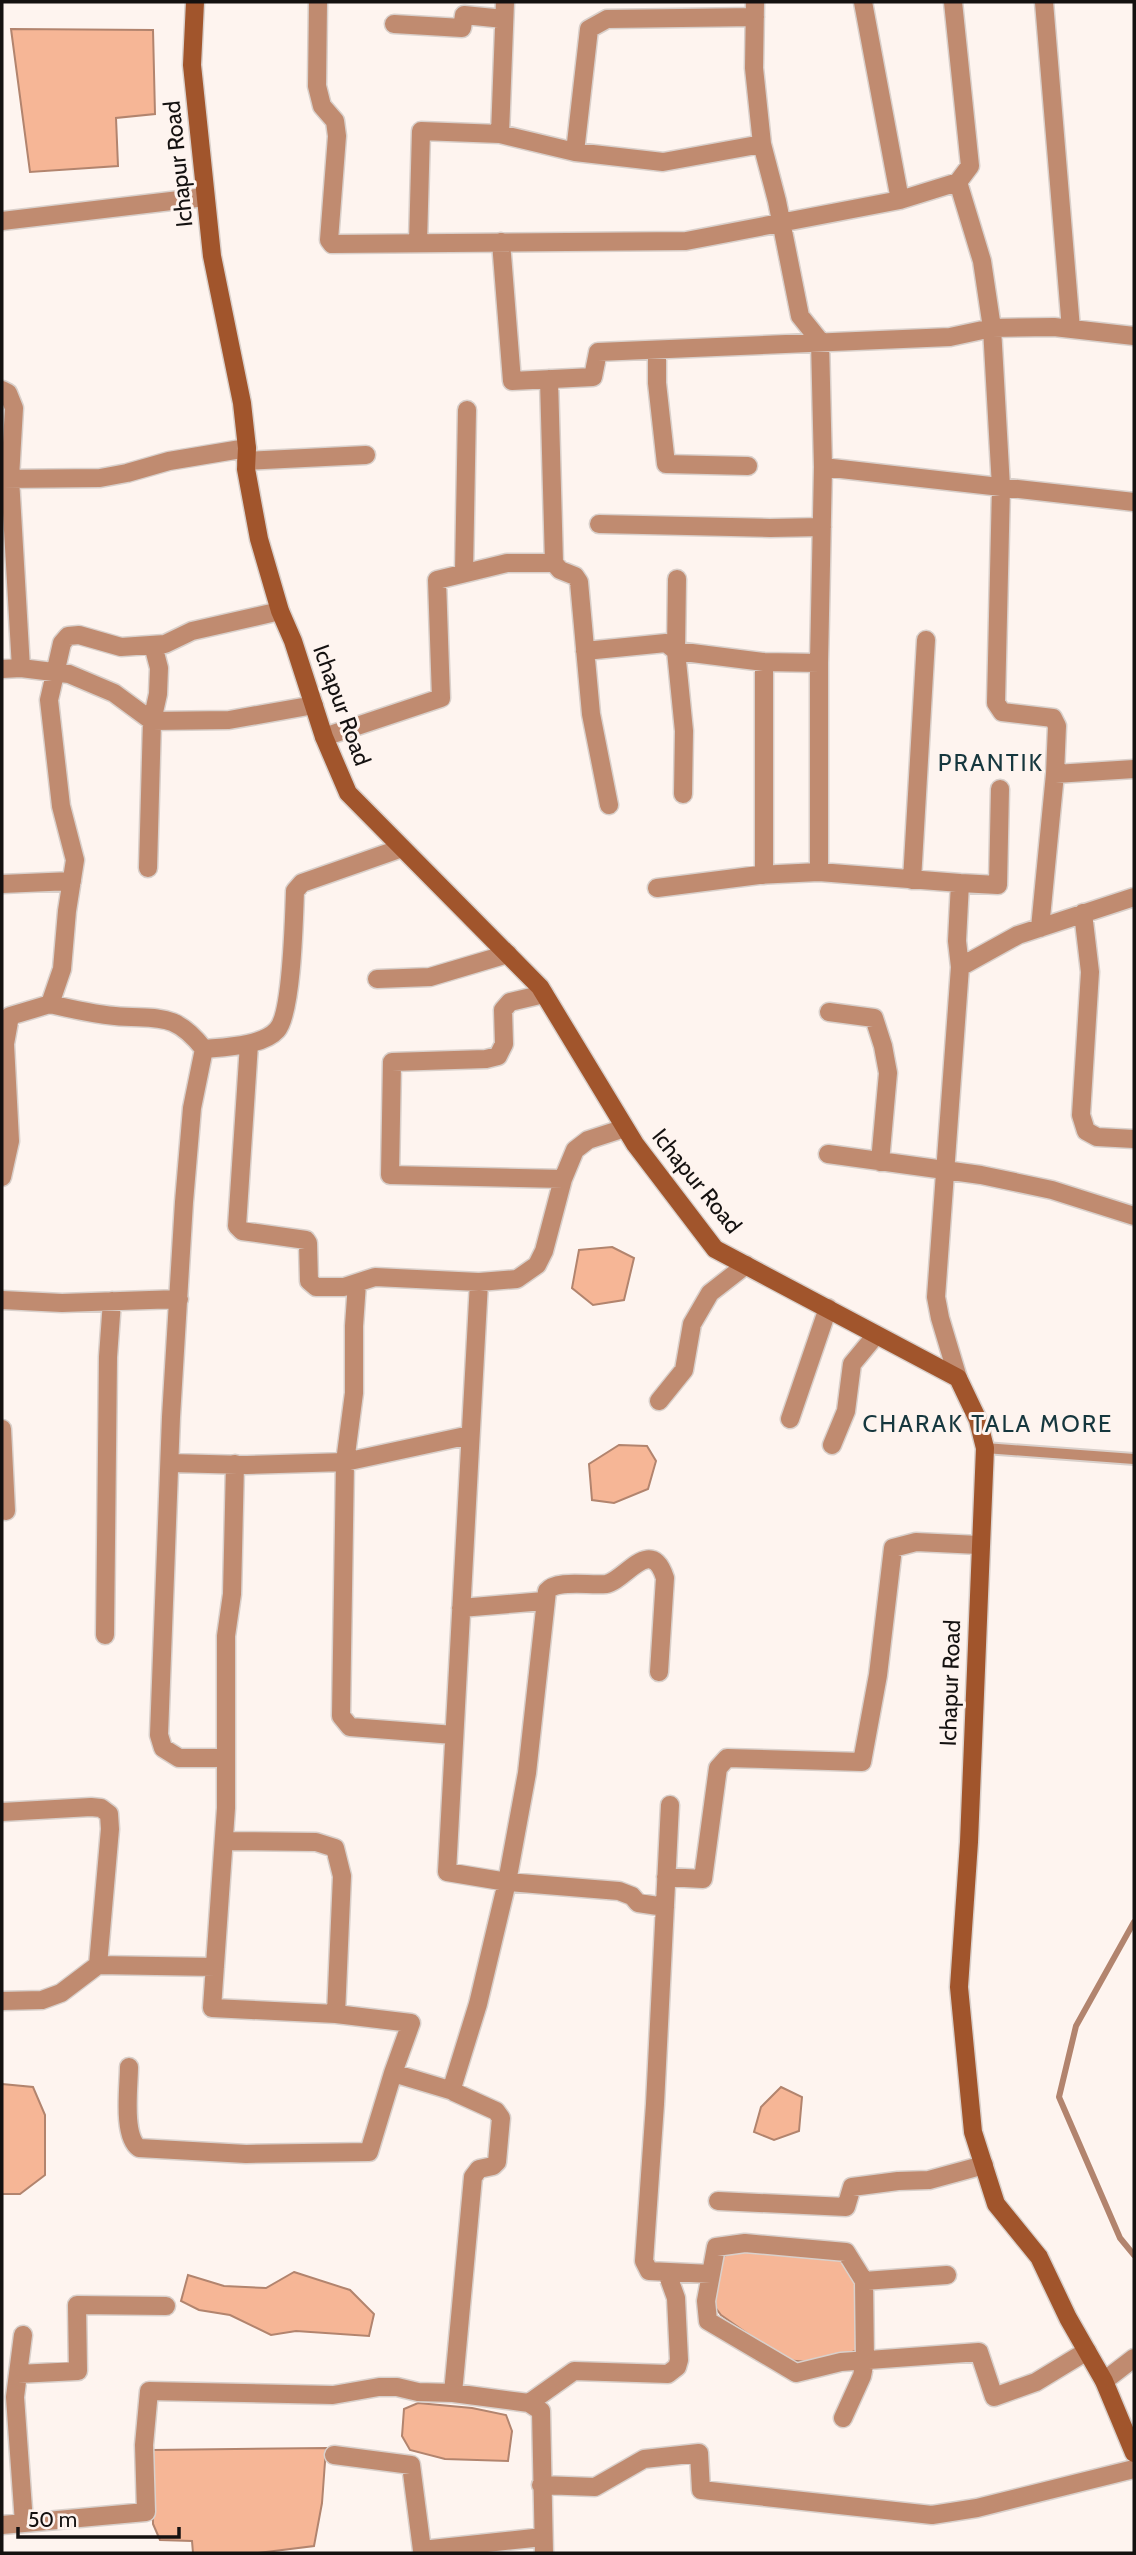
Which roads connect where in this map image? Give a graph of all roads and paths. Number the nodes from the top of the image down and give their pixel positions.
1 (195, 2) edge
2 (318, 2) edge
3 (863, 2) edge
4 (953, 2) edge
5 (1044, 2) edge
6 (505, 10) edge
7 (755, 10) edge
8 (394, 24) dead end
9 (499, 134) junction
10 (762, 144) junction
11 (575, 152) junction
12 (958, 182) junction
13 (205, 197) junction
14 (900, 200) junction
15 (2, 221) edge
16 (781, 222) junction
17 (501, 242) junction
18 (418, 243) junction
19 (992, 328) junction
20 (1071, 329) junction
21 (1134, 336) edge
22 (820, 341) junction
23 (657, 351) junction
24 (549, 379) junction
25 (2, 390) edge
26 (467, 410) dead end
27 (246, 454) junction
28 (366, 455) dead end
29 (748, 466) dead end
30 (823, 467) junction
31 (6, 478) edge
32 (1001, 487) junction
33 (1134, 502) edge
34 (599, 524) dead end
35 (822, 527) junction
36 (554, 564) junction
37 (464, 572) junction
38 (677, 579) dead end
39 (280, 611) junction
40 (926, 640) dead end
41 (153, 645) junction
42 (585, 651) junction
43 (676, 651) junction
44 (764, 662) junction
45 (819, 663) junction
46 (22, 668) junction
47 (2, 669) edge
48 (55, 672) junction
49 (314, 705) junction
50 (152, 721) junction
51 (324, 737) junction
52 (1134, 769) edge
53 (1055, 774) junction
54 (1000, 789) dead end
55 (684, 794) dead end
56 (609, 805) dead end
57 (402, 849) junction
58 (148, 868) dead end
59 (819, 872) junction
60 (764, 875) junction
61 (912, 880) junction
62 (72, 881) junction
63 (960, 883) junction
64 (2, 884) edge
65 (657, 888) dead end
66 (1134, 897) edge
67 (1083, 913) junction
68 (1040, 928) junction
69 (508, 954) junction
70 (960, 967) junction
71 (377, 979) dead end
72 (544, 994) junction
73 (50, 1004) junction
74 (829, 1012) dead end
75 (6, 1017) edge
76 (249, 1044) junction
77 (204, 1049) junction
78 (625, 1128) junction
79 (1134, 1139) edge
80 (828, 1154) dead end
81 (880, 1162) junction
82 (946, 1172) junction
83 (2, 1177) edge
84 (564, 1179) junction
85 (1134, 1216) edge
86 (746, 1265) junction
87 (479, 1282) junction
88 (357, 1283) junction
89 (179, 1299) junction
90 (2, 1300) edge
91 (113, 1301) junction
92 (828, 1308) junction
93 (876, 1335) junction
94 (958, 1378) junction
95 (659, 1401) dead end
96 (790, 1419) dead end
97 (2, 1429) edge
98 (470, 1434) junction
99 (832, 1445) dead end
100 (985, 1448) junction
101 (1134, 1459) edge
102 (345, 1462) junction
103 (170, 1463) junction
104 (235, 1464) junction
105 (6, 1511) dead end
106 (979, 1545) junction
107 (544, 1601) junction
108 (461, 1608) junction
109 (106, 1635) dead end
110 (659, 1672) dead end
111 (454, 1735) junction
112 (226, 1758) junction
113 (670, 1805) dead end
114 (2, 1812) edge
115 (224, 1841) junction
116 (666, 1877) junction
117 (507, 1882) junction
118 (665, 1907) junction
119 (98, 1965) junction
120 (215, 1966) junction
121 (2, 2001) edge
122 (336, 2014) junction
123 (129, 2067) dead end
124 (393, 2073) junction
125 (453, 2091) junction
126 (984, 2165) junction
127 (719, 2201) dead end
128 (667, 2273) junction
129 (711, 2274) junction
130 (947, 2275) dead end
131 (864, 2281) junction
132 (166, 2306) dead end
133 (23, 2335) dead end
134 (1087, 2351) junction
135 (1134, 2358) edge
136 (865, 2361) junction
137 (18, 2374) junction
138 (1104, 2381) junction
139 (453, 2393) junction
140 (529, 2403) junction
141 (844, 2418) dead end
142 (1134, 2453) edge
143 (334, 2455) dead end
144 (1134, 2469) edge
145 (541, 2486) junction
146 (24, 2523) junction
147 (2, 2525) edge
148 (544, 2545) edge

1 - 13 street, Ichapur Road
2 - 18 street
3 - 14 street
4 - 12 street
5 - 20 street
6 - 8 street
6 - 9 street
7 - 10 street
7 - 11 street
9 - 11 street
9 - 18 street
10 - 11 street
10 - 16 street
12 - 14 street
12 - 19 street
13 - 15 street
13 - 27 street, Ichapur Road
14 - 16 street
16 - 17 street
16 - 22 street
17 - 18 street
17 - 24 street
19 - 20 street
19 - 22 street
19 - 32 street
20 - 21 street
22 - 23 street
22 - 30 street
23 - 24 street
23 - 29 street
24 - 36 street
25 - 31 street
26 - 37 street
27 - 28 street
27 - 31 street
27 - 39 street, Ichapur Road
30 - 32 street
30 - 35 street
31 - 46 street
32 - 33 street
32 - 53 street
34 - 35 street
35 - 45 street
36 - 37 street
36 - 42 street
37 - 51 street
38 - 43 street
39 - 41 street
39 - 49 street, Ichapur Road
40 - 61 street
41 - 48 street
41 - 50 street
42 - 43 street
42 - 56 street
43 - 44 street
43 - 55 street
44 - 45 street
44 - 60 street
45 - 59 street
46 - 47 street
46 - 48 street
48 - 50 street
48 - 62 street
49 - 50 street
49 - 51 street, Ichapur Road
50 - 58 street
51 - 57 street, Ichapur Road
52 - 53 street
53 - 68 street
54 - 63 street
57 - 69 street, Ichapur Road
57 - 76 street
59 - 60 street
59 - 61 street
60 - 65 street
61 - 63 street
62 - 64 street
62 - 73 street
63 - 70 street
66 - 67 street
67 - 68 street
67 - 79 street
68 - 70 street
69 - 71 street
69 - 72 street, Ichapur Road
70 - 82 street
72 - 78 street, Ichapur Road
72 - 84 street
73 - 75 street
73 - 77 street
74 - 81 street
75 - 83 street
76 - 77 street
76 - 88 street
77 - 89 street
78 - 84 street
78 - 86 street, Ichapur Road
80 - 81 street
81 - 82 street
82 - 85 street
82 - 94 street
84 - 87 street
86 - 92 street, Ichapur Road
86 - 95 street
87 - 88 street
87 - 98 street
88 - 102 street
89 - 91 street
89 - 103 street
90 - 91 street
91 - 109 street
92 - 93 street, Ichapur Road
92 - 96 street
93 - 94 street, Ichapur Road
93 - 99 street
94 - 100 street, Ichapur Road
97 - 105 street
98 - 102 street
98 - 108 street
100 - 101 lane
100 - 106 street, Ichapur Road
102 - 104 street
102 - 111 street
103 - 104 street
103 - 112 street
104 - 112 street
106 - 116 street
106 - 126 street, Ichapur Road
107 - 108 street
107 - 110 street
107 - 117 street
108 - 111 street
111 - 117 street
112 - 115 street
113 - 116 street
114 - 119 street
115 - 120 street
115 - 122 street
116 - 118 street
117 - 118 street
117 - 125 street
118 - 128 street
119 - 120 street
119 - 121 street
120 - 122 street
122 - 124 street
123 - 124 street
124 - 125 street
125 - 139 street
126 - 127 street
126 - 134 street, Ichapur Road
128 - 129 street
128 - 140 street
129 - 131 street
129 - 136 street
130 - 131 street
131 - 136 street
132 - 137 street
133 - 137 street
134 - 136 street
134 - 138 street, Ichapur Road
135 - 138 street
136 - 141 street
137 - 146 street
138 - 142 street, Ichapur Road
139 - 140 street
139 - 146 street
140 - 145 street
143 - 148 street
144 - 145 street
145 - 148 street
146 - 147 street

